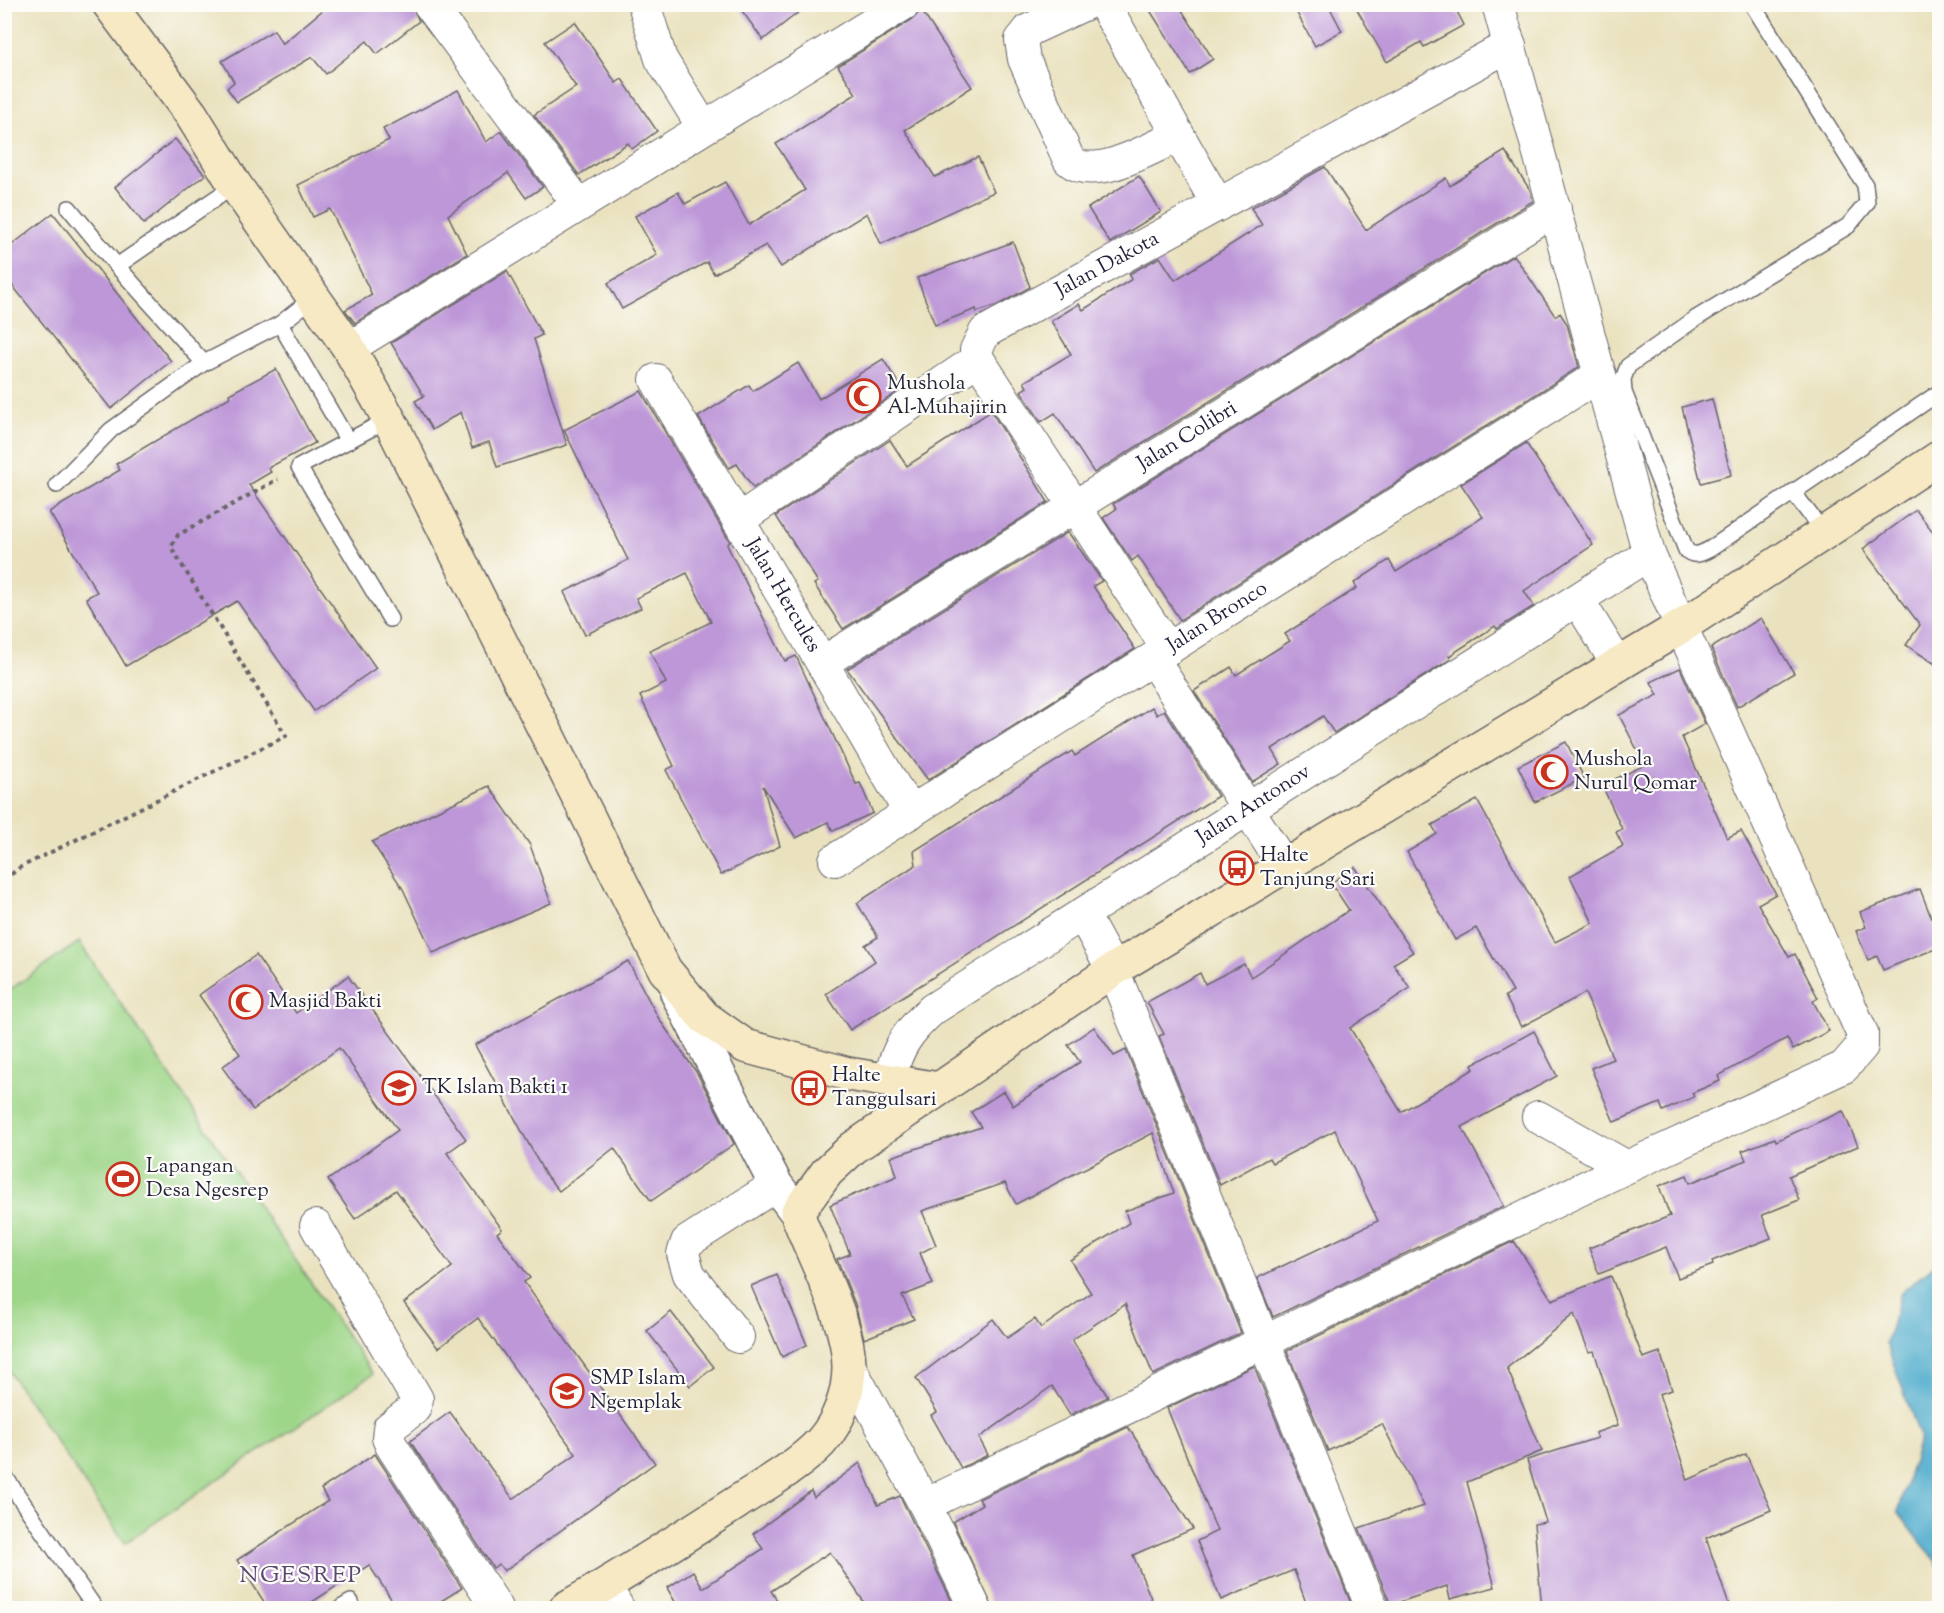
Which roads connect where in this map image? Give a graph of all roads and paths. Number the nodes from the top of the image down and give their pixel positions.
1 (429, 4) edge
2 (644, 4) edge
3 (904, 4) edge
4 (1085, 4) edge
5 (1104, 4) edge
6 (1498, 4) edge
7 (1752, 4) edge
8 (116, 12) edge
9 (1510, 45) junction
10 (703, 127) junction
11 (1178, 136) junction
12 (235, 185) junction
13 (579, 205) junction
14 (1218, 205) junction
15 (69, 208) dead end
16 (1555, 209) junction
17 (117, 267) junction
18 (313, 298) junction
19 (280, 324) junction
20 (349, 348) junction
21 (978, 359) junction
22 (204, 363) junction
23 (1600, 375) junction
24 (656, 380) dead end
25 (1940, 392) edge
26 (389, 418) junction
27 (348, 441) junction
28 (1940, 457) edge
29 (299, 467) junction
30 (57, 485) dead end
31 (1793, 492) junction
32 (1073, 507) junction
33 (738, 520) junction
34 (1824, 533) junction
35 (1649, 554) junction
36 (1578, 600) junction
37 (390, 619) dead end
38 (1682, 626) junction
39 (1161, 654) junction
40 (822, 663) junction
41 (1618, 665) junction
42 (1248, 809) junction
43 (910, 813) junction
44 (836, 860) dead end
45 (1284, 866) junction
46 (4, 880) edge
47 (1083, 915) junction
48 (665, 970) junction
49 (1113, 970) junction
50 (890, 1081) junction
51 (939, 1089) junction
52 (1538, 1118) dead end
53 (1627, 1167) junction
54 (776, 1185) junction
55 (797, 1213) junction
56 (316, 1226) dead end
57 (738, 1337) dead end
58 (1263, 1341) junction
59 (849, 1366) junction
60 (4, 1475) edge
61 (925, 1505) junction
62 (611, 1597) edge
63 (95, 1608) edge
64 (497, 1608) edge
65 (566, 1608) edge
66 (975, 1608) edge
67 (1372, 1608) edge

1 - 13 street
2 - 10 street
3 - 10 street
4 - 11 street
5 - 11 street
6 - 9 street
7 - 31 lane
8 - 12 main road
9 - 14 street, Jalan Dakota
9 - 16 street
10 - 13 street
11 - 14 street
12 - 17 lane
12 - 18 main road
13 - 20 street
14 - 21 street, Jalan Dakota
15 - 17 lane
16 - 23 street
16 - 32 street, Jalan Colibri
17 - 22 lane
18 - 19 lane
18 - 20 main road
19 - 22 lane
19 - 27 lane
20 - 26 main road
21 - 32 street
21 - 33 street
22 - 30 lane
23 - 35 street
23 - 39 street, Jalan Bronco
24 - 33 street, Jalan Hercules
25 - 31 lane
26 - 27 lane
26 - 48 main road
27 - 29 lane
28 - 34 main road
29 - 37 lane
29 - 46 path
31 - 34 lane
32 - 39 street
32 - 40 street, Jalan Colibri
33 - 40 street, Jalan Hercules
34 - 38 main road
35 - 36 street, Jalan Antonov
35 - 38 street
36 - 41 street
36 - 42 street, Jalan Antonov
38 - 41 main road
38 - 53 street
39 - 42 street
39 - 43 street, Jalan Bronco
40 - 43 street, Jalan Hercules
41 - 45 main road
42 - 45 street
42 - 47 street, Jalan Antonov
43 - 44 street, Jalan Bronco
45 - 49 main road
47 - 49 street
47 - 50 street, Jalan Antonov
48 - 50 main road
48 - 54 street
49 - 51 main road
49 - 58 street
50 - 51 main road
51 - 55 main road
52 - 53 street
53 - 58 street
54 - 55 street
54 - 57 street
55 - 59 main road
56 - 64 street
58 - 61 street
58 - 67 street
59 - 61 street
59 - 62 main road
60 - 63 lane
61 - 66 street
62 - 65 main road

